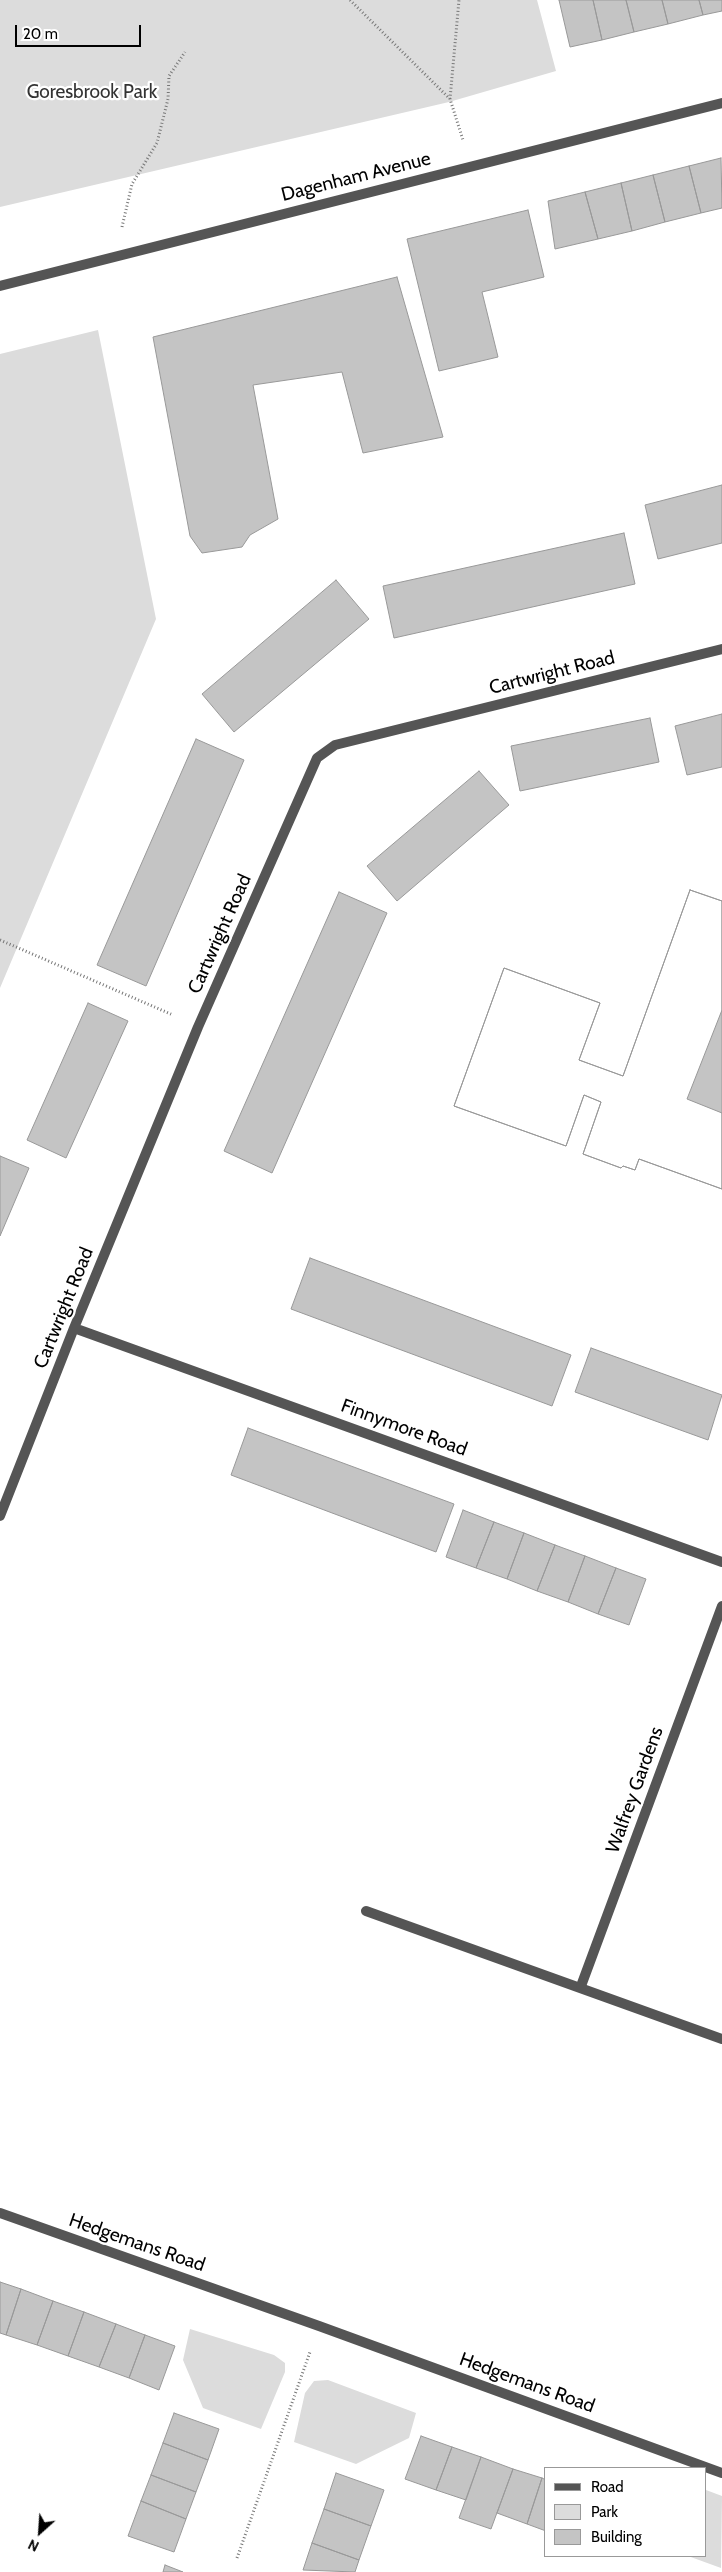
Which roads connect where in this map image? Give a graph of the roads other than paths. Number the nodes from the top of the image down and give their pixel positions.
1 (722, 103) edge
2 (0, 286) edge
3 (722, 649) edge
4 (74, 1328) junction
5 (0, 1516) edge
6 (722, 1562) edge
7 (722, 1606) edge
8 (366, 1910) dead end
9 (581, 1986) junction
10 (722, 2039) edge
11 (0, 2213) edge
12 (706, 2467) edge
13 (707, 2468) edge
14 (722, 2473) edge

1 - 2 street, Dagenham Avenue
3 - 4 street, Cartwright Road
4 - 5 street, Cartwright Road
4 - 6 street, Finnymore Road
7 - 9 street, Walfrey Gardens
8 - 9 street
9 - 10 street
11 - 12 street, Hedgemans Road
13 - 14 street, Hedgemans Road

